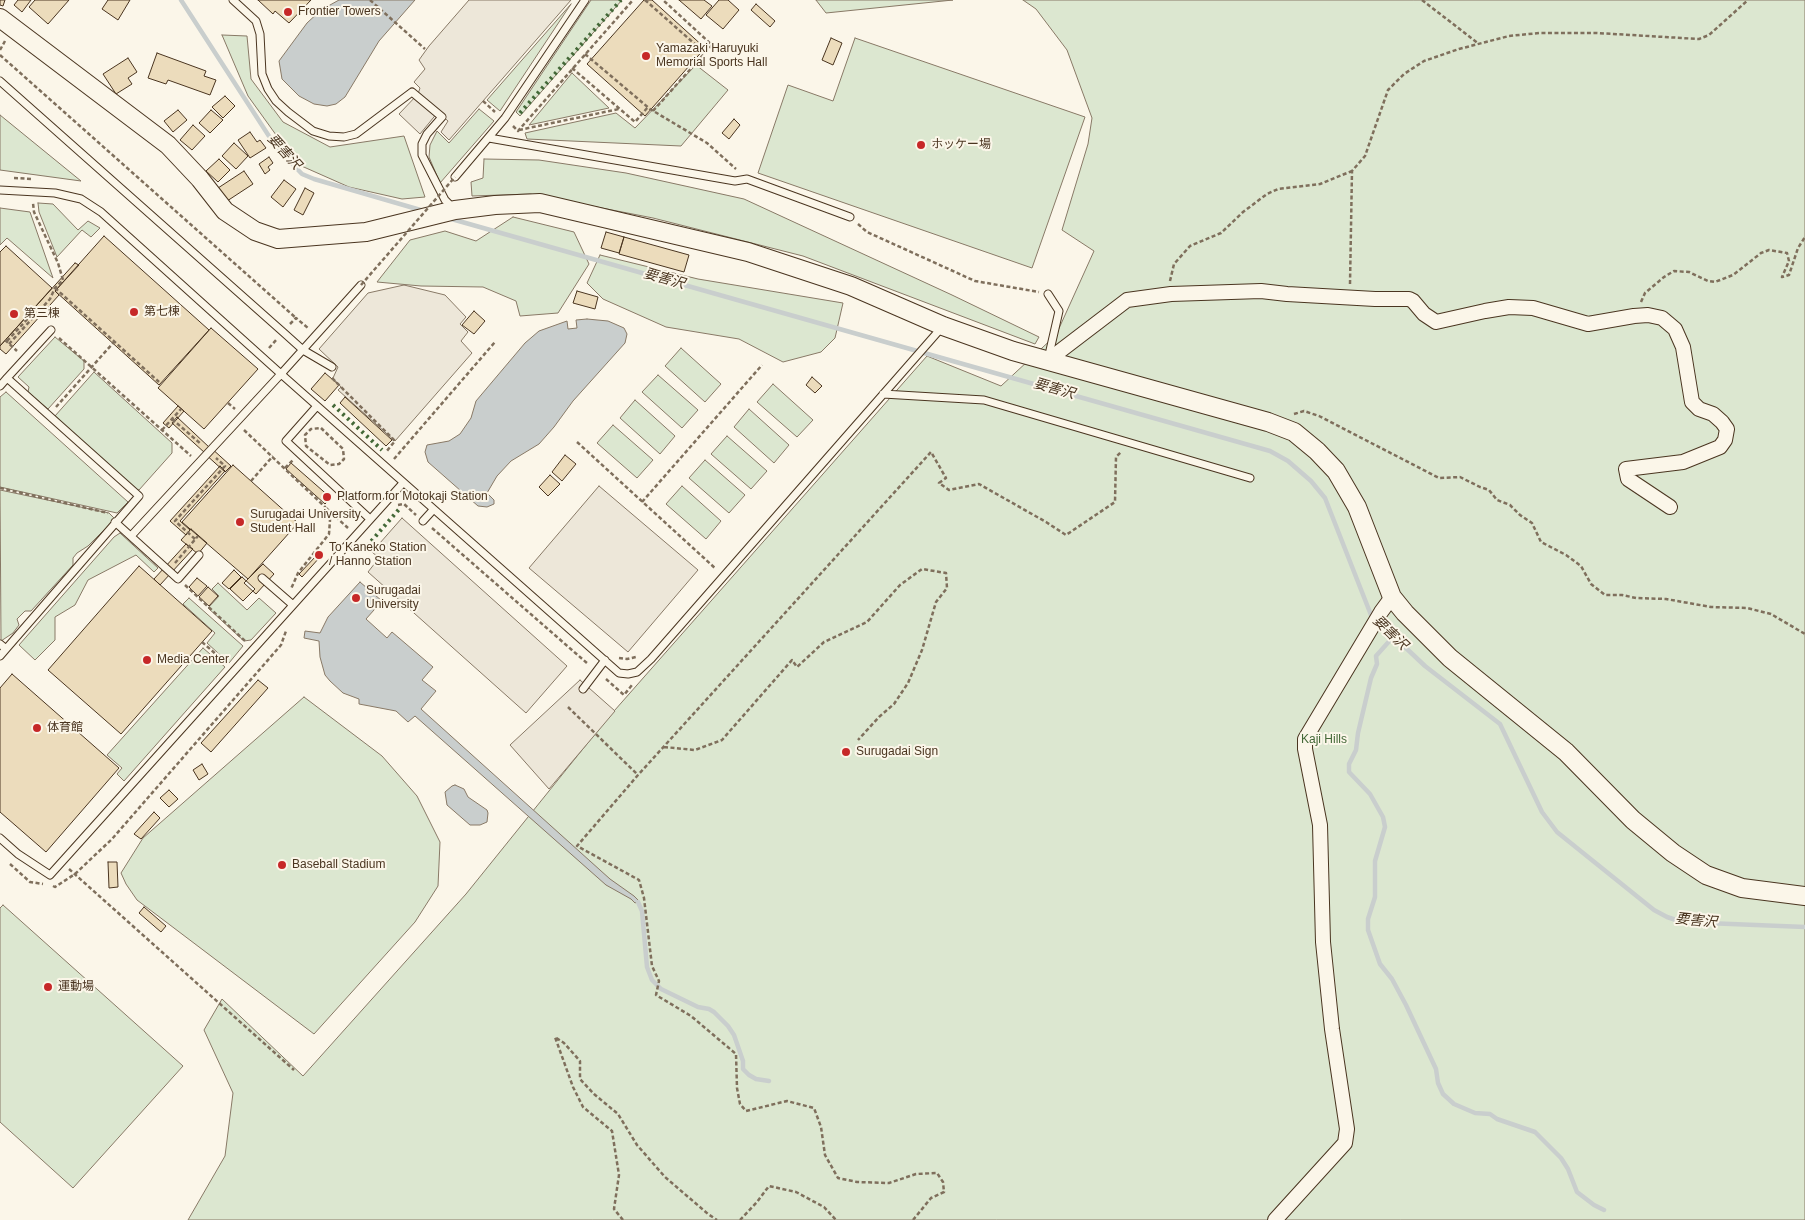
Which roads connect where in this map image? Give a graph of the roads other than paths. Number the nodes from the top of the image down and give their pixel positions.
1 (233, 0) edge
2 (585, 0) edge
3 (0, 18) edge
4 (0, 81) edge
5 (489, 138) junction
6 (455, 177) road end
7 (0, 190) edge
8 (453, 210) junction
9 (850, 217) road end
10 (361, 285) road end
11 (1048, 294) road end
12 (943, 326) junction
13 (51, 330) road end
14 (303, 350) junction
15 (1047, 361) junction
16 (332, 367) dead end
17 (281, 374) junction
18 (8, 378) junction
19 (0, 386) edge
20 (883, 394) junction
21 (317, 406) junction
22 (1250, 478) dead end
23 (403, 483) junction
24 (1670, 507) dead end
25 (433, 510) junction
26 (370, 519) junction
27 (423, 521) road end
28 (115, 522) junction
29 (131, 536) junction
30 (199, 555) dead end
31 (262, 578) dead end
32 (1392, 597) junction
33 (293, 605) junction
34 (3, 647) edge
35 (0, 656) edge
36 (605, 660) junction
37 (583, 689) dead end
38 (0, 838) edge
39 (1805, 896) edge
40 (1275, 1220) edge

1 - 8 lane
2 - 5 lane
3 - 8 street
4 - 14 lane
5 - 6 lane
5 - 9 lane
7 - 17 lane
8 - 12 street
10 - 14 lane
11 - 15 lane
12 - 15 street
12 - 20 lane
13 - 18 lane
14 - 16 lane
14 - 17 lane
15 - 24 street
15 - 32 street
17 - 21 lane
17 - 29 lane
18 - 19 lane
18 - 28 lane
20 - 22 lane
20 - 36 lane
21 - 23 lane
21 - 26 lane
23 - 25 lane
23 - 26 lane
25 - 27 lane
25 - 36 lane
26 - 33 lane
28 - 29 lane
28 - 34 lane
29 - 30 lane
31 - 33 lane
32 - 39 street
32 - 40 street
33 - 38 lane
34 - 35 lane
36 - 37 lane

